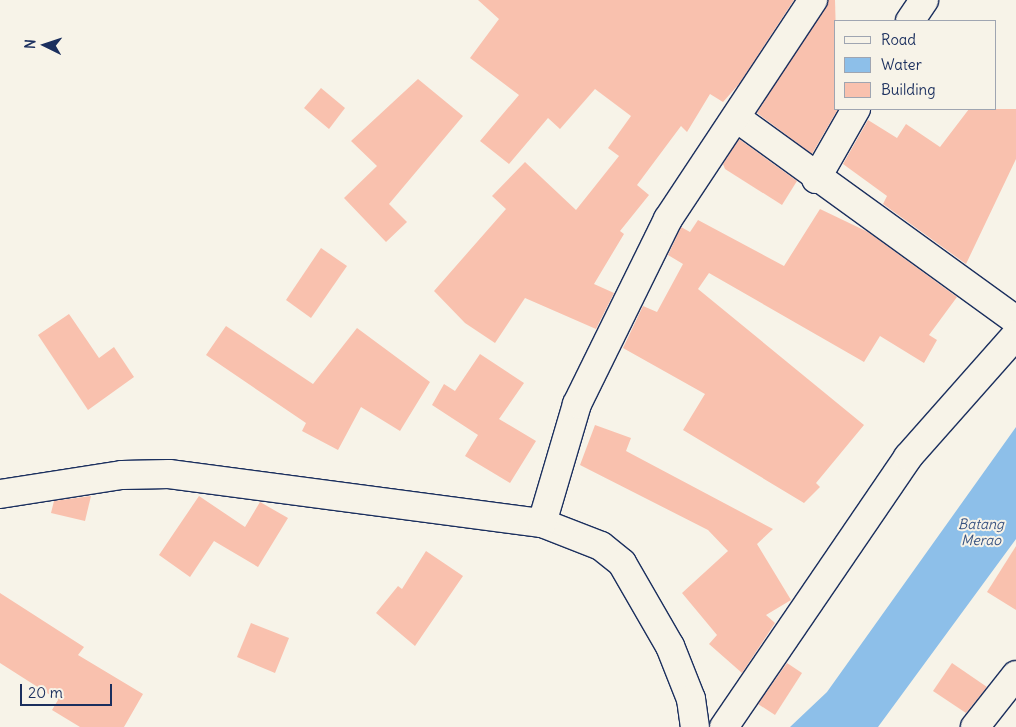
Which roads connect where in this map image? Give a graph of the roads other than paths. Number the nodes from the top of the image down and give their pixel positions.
1 (813, 0) edge
2 (924, 0) edge
3 (911, 20) edge
4 (855, 110) edge
5 (738, 119) junction
6 (816, 179) junction
7 (1016, 320) edge
8 (1016, 335) edge
9 (0, 494) edge
10 (542, 523) junction
11 (1016, 675) edge
12 (695, 727) edge
13 (724, 727) edge
14 (975, 727) edge

1 - 5 street
2 - 3 street
4 - 6 street
5 - 6 street
5 - 10 street
6 - 7 street
8 - 13 street
9 - 10 street
10 - 12 street
11 - 14 street

